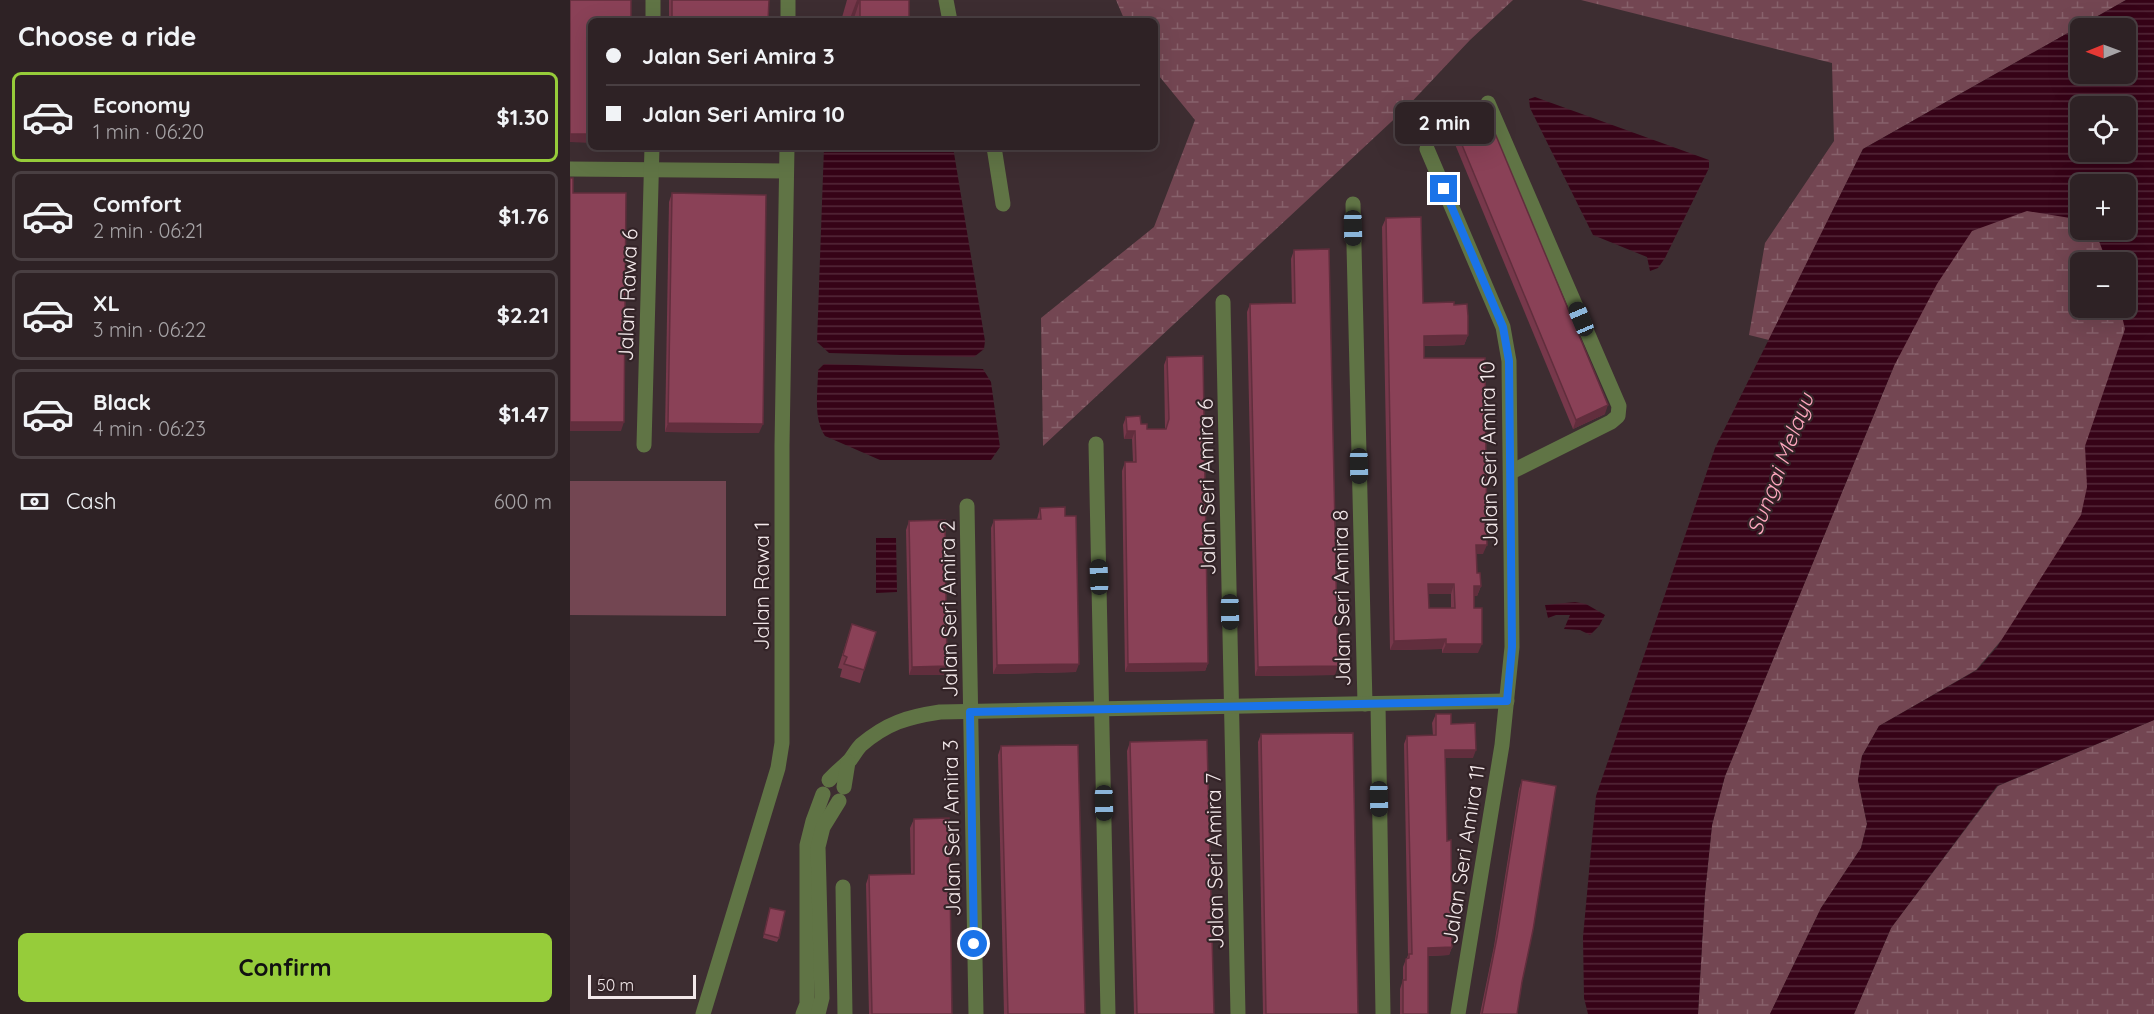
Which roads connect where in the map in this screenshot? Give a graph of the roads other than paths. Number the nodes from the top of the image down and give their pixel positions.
1 (653, 0) edge
2 (788, 0) edge
3 (946, 0) edge
4 (653, 18) edge
5 (788, 18) edge
6 (949, 18) edge
7 (1488, 103) dead end
8 (1427, 149) dead end
9 (652, 150) edge
10 (786, 150) edge
11 (994, 150) edge
12 (570, 169) edge
13 (651, 170) junction
14 (786, 171) junction
15 (1003, 204) dead end
16 (1353, 204) dead end
17 (1223, 302) dead end
18 (1096, 444) dead end
19 (644, 445) dead end
20 (1511, 472) junction
21 (967, 506) dead end
22 (1507, 701) junction
23 (1371, 704) junction
24 (1232, 707) junction
25 (1102, 710) junction
26 (970, 712) junction
27 (831, 797) junction
28 (843, 887) dead end
29 (703, 1014) edge
30 (803, 1014) edge
31 (818, 1014) edge
32 (845, 1014) edge
33 (976, 1014) edge
34 (1108, 1014) edge
35 (1238, 1014) edge
36 (1383, 1014) edge
37 (1458, 1014) edge

1 - 4 street
2 - 5 street
3 - 6 street
7 - 20 street
8 - 20 street, Jalan Seri Amira 10
9 - 13 street, Jalan Rawa 6
10 - 14 street, Jalan Rawa 1
11 - 15 street
12 - 13 street
13 - 14 street
13 - 19 street, Jalan Rawa 6
14 - 29 street, Jalan Rawa 1
16 - 23 street, Jalan Seri Amira 8
17 - 24 street, Jalan Seri Amira 6
18 - 25 street
20 - 22 street, Jalan Seri Amira 10
21 - 26 street, Jalan Seri Amira 2
22 - 23 street
22 - 37 street, Jalan Seri Amira 11
23 - 24 street
23 - 36 street, Jalan Seri Amira 8
24 - 25 street
24 - 35 street, Jalan Seri Amira 7
25 - 26 street
25 - 34 street
26 - 27 street
26 - 33 street, Jalan Seri Amira 3
27 - 30 street
27 - 31 street
28 - 32 street

